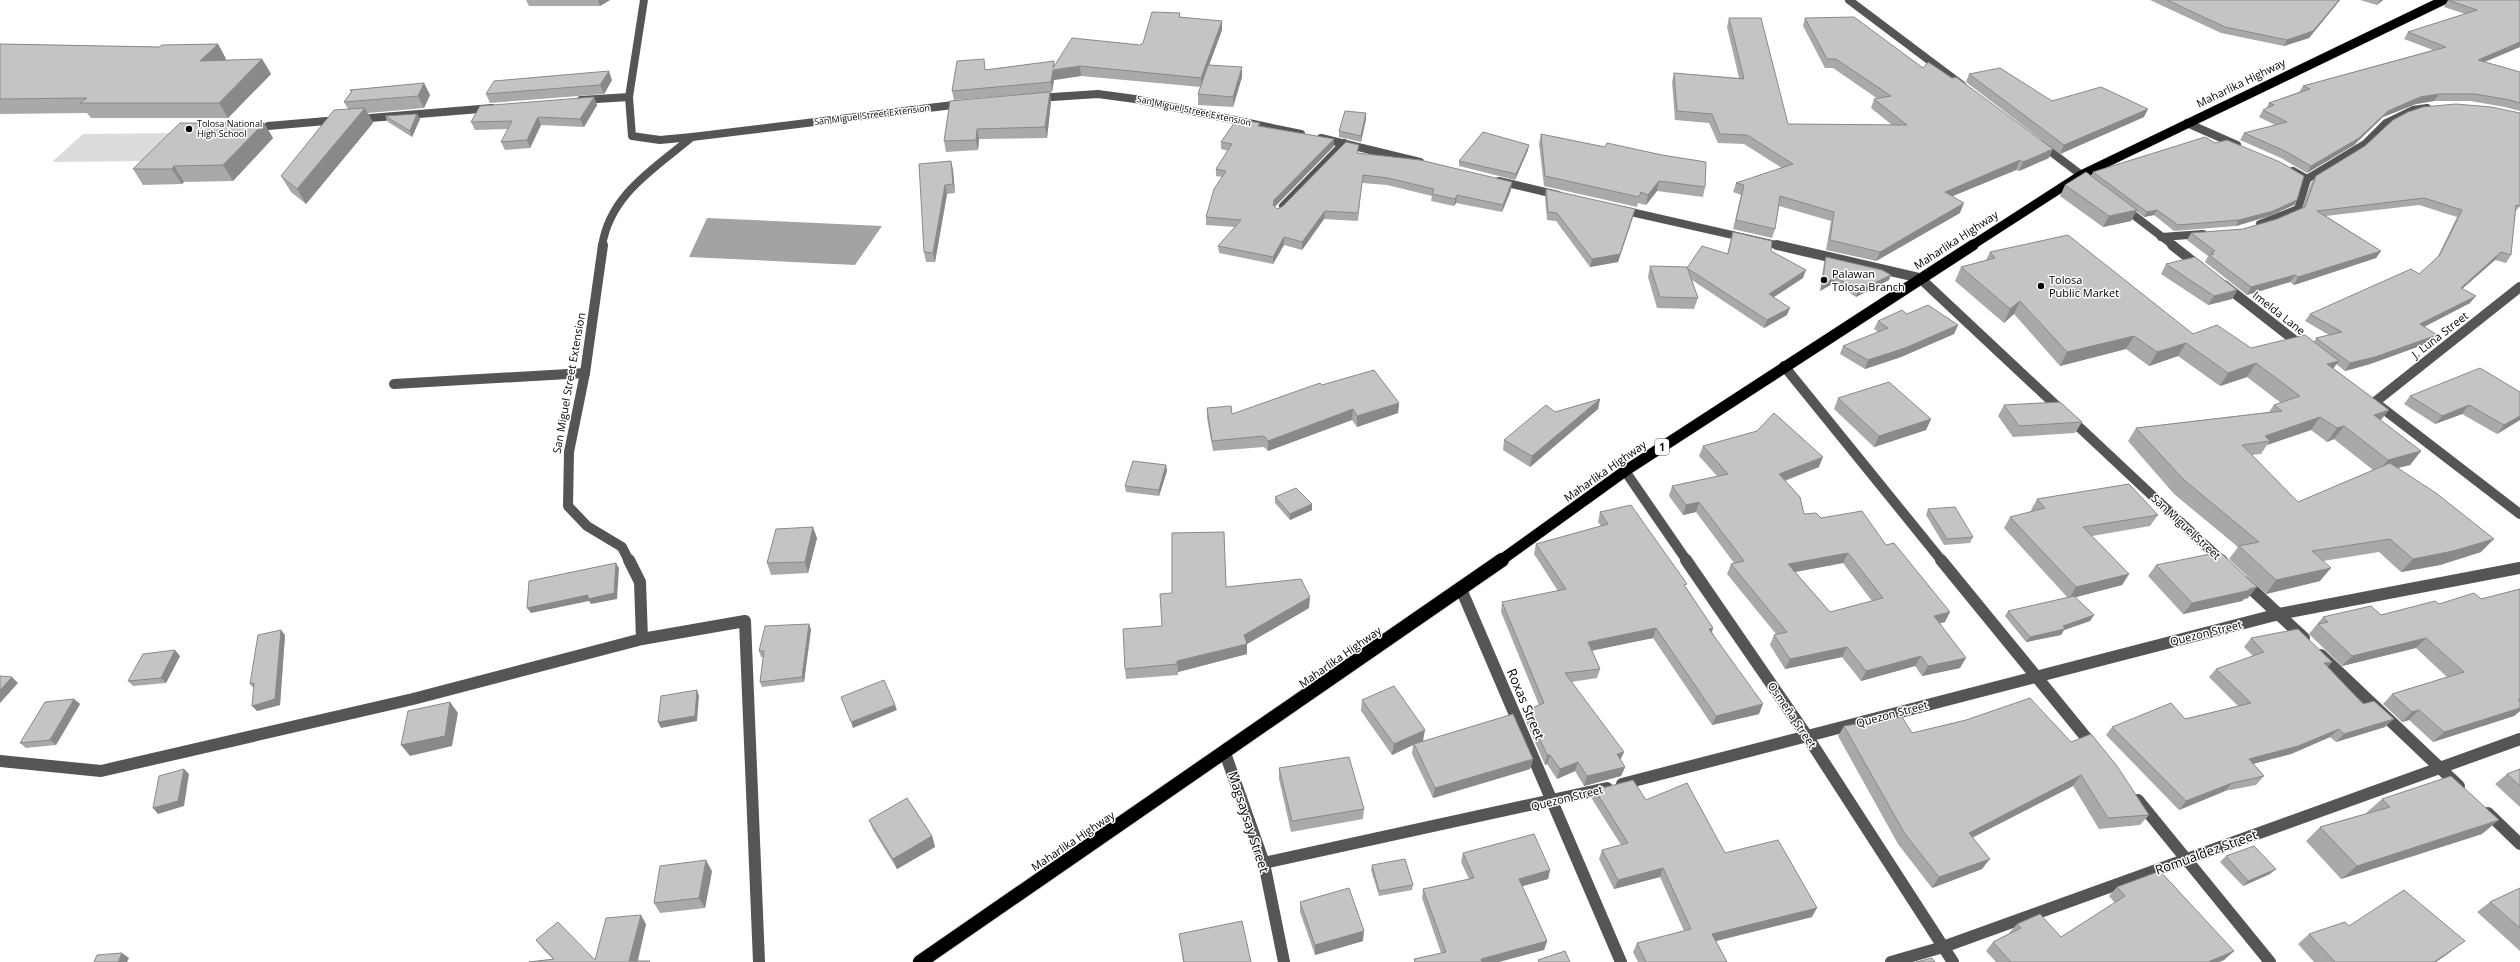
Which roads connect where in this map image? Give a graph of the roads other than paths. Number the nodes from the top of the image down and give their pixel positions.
1 (644, 0) edge
2 (1849, 0) edge
3 (2444, 0) edge
4 (1968, 90) edge
5 (629, 96) junction
6 (1031, 98) edge
7 (574, 101) edge
8 (970, 104) edge
9 (503, 107) edge
10 (2435, 107) edge
11 (2188, 123) junction
12 (268, 126) dead end
13 (692, 137) junction
14 (2037, 142) edge
15 (1344, 143) junction
16 (2244, 148) edge
17 (1427, 163) edge
18 (2285, 167) edge
19 (2081, 175) junction
20 (1487, 178) edge
21 (2307, 180) junction
22 (2094, 184) edge
23 (1564, 196) edge
24 (2118, 203) edge
25 (1610, 207) edge
26 (1278, 211) edge
27 (2251, 227) edge
28 (2214, 233) edge
29 (2161, 237) junction
30 (2205, 271) edge
31 (1920, 278) junction
32 (2218, 280) edge
33 (2520, 287) edge
34 (2312, 354) edge
35 (1784, 366) junction
36 (585, 373) junction
37 (394, 384) dead end
38 (1625, 471) junction
39 (2520, 514) edge
40 (2520, 568) edge
41 (1461, 589) junction
42 (2279, 614) junction
43 (642, 639) junction
44 (2036, 676) junction
45 (1807, 736) junction
46 (2520, 739) edge
47 (1225, 753) junction
48 (2101, 756) edge
49 (0, 761) edge
50 (2439, 768) junction
51 (2131, 792) edge
52 (2468, 795) edge
53 (1551, 802) junction
54 (2480, 806) edge
55 (2520, 844) edge
56 (2187, 859) junction
57 (1264, 863) junction
58 (1943, 947) junction
59 (759, 962) edge
60 (920, 962) edge
61 (1284, 962) edge
62 (1621, 962) edge
63 (1891, 962) edge
64 (1953, 962) edge
65 (2270, 962) edge

1 - 5 street
2 - 4 street
3 - 11 highway, Maharlika Highway / 1
5 - 7 street
5 - 13 street, San Miguel Street Extension
6 - 15 street, San Miguel Street Extension
8 - 13 street, San Miguel Street Extension
9 - 12 street
10 - 21 street
11 - 16 street
11 - 19 highway, Maharlika Highway / 1
13 - 36 street, San Miguel Street Extension
14 - 19 street
15 - 17 street, San Miguel Street Extension
15 - 26 street
18 - 21 street
19 - 22 street
19 - 31 highway, Maharlika Highway / 1
20 - 23 street
21 - 27 street
24 - 29 street
25 - 31 street
28 - 29 street
29 - 30 street
31 - 35 highway, Maharlika Highway / 1
31 - 42 street, San Miguel Street
32 - 34 street, Imelda Lane
33 - 39 street, J. Luna Street
35 - 38 highway, Maharlika Highway / 1
35 - 44 street
36 - 37 street
36 - 43 street, San Miguel Street Extension
38 - 41 highway, Maharlika Highway / 1
38 - 45 street, Osmeña Street
40 - 42 street, Quezon Street
41 - 47 highway, Maharlika Highway / 1
41 - 53 street, Roxas Street
42 - 44 street, Quezon Street
42 - 50 street, San Miguel Street
43 - 49 street
43 - 59 street
44 - 45 street, Quezon Street
44 - 48 street
45 - 53 street, Quezon Street
45 - 58 street, Osmeña Street
46 - 50 street, Romualdez Street
47 - 57 street, Magsaysay Street
47 - 60 highway, Maharlika Highway / 1
50 - 52 street, San Miguel Street
50 - 56 street, Romualdez Street
51 - 56 street
53 - 57 street, Quezon Street
53 - 62 street, Roxas Street
54 - 55 street
56 - 58 street, Romualdez Street
56 - 65 street
57 - 61 street, Magsaysay Street
58 - 63 street, Romualdez Street
58 - 64 street, Osmeña Street

